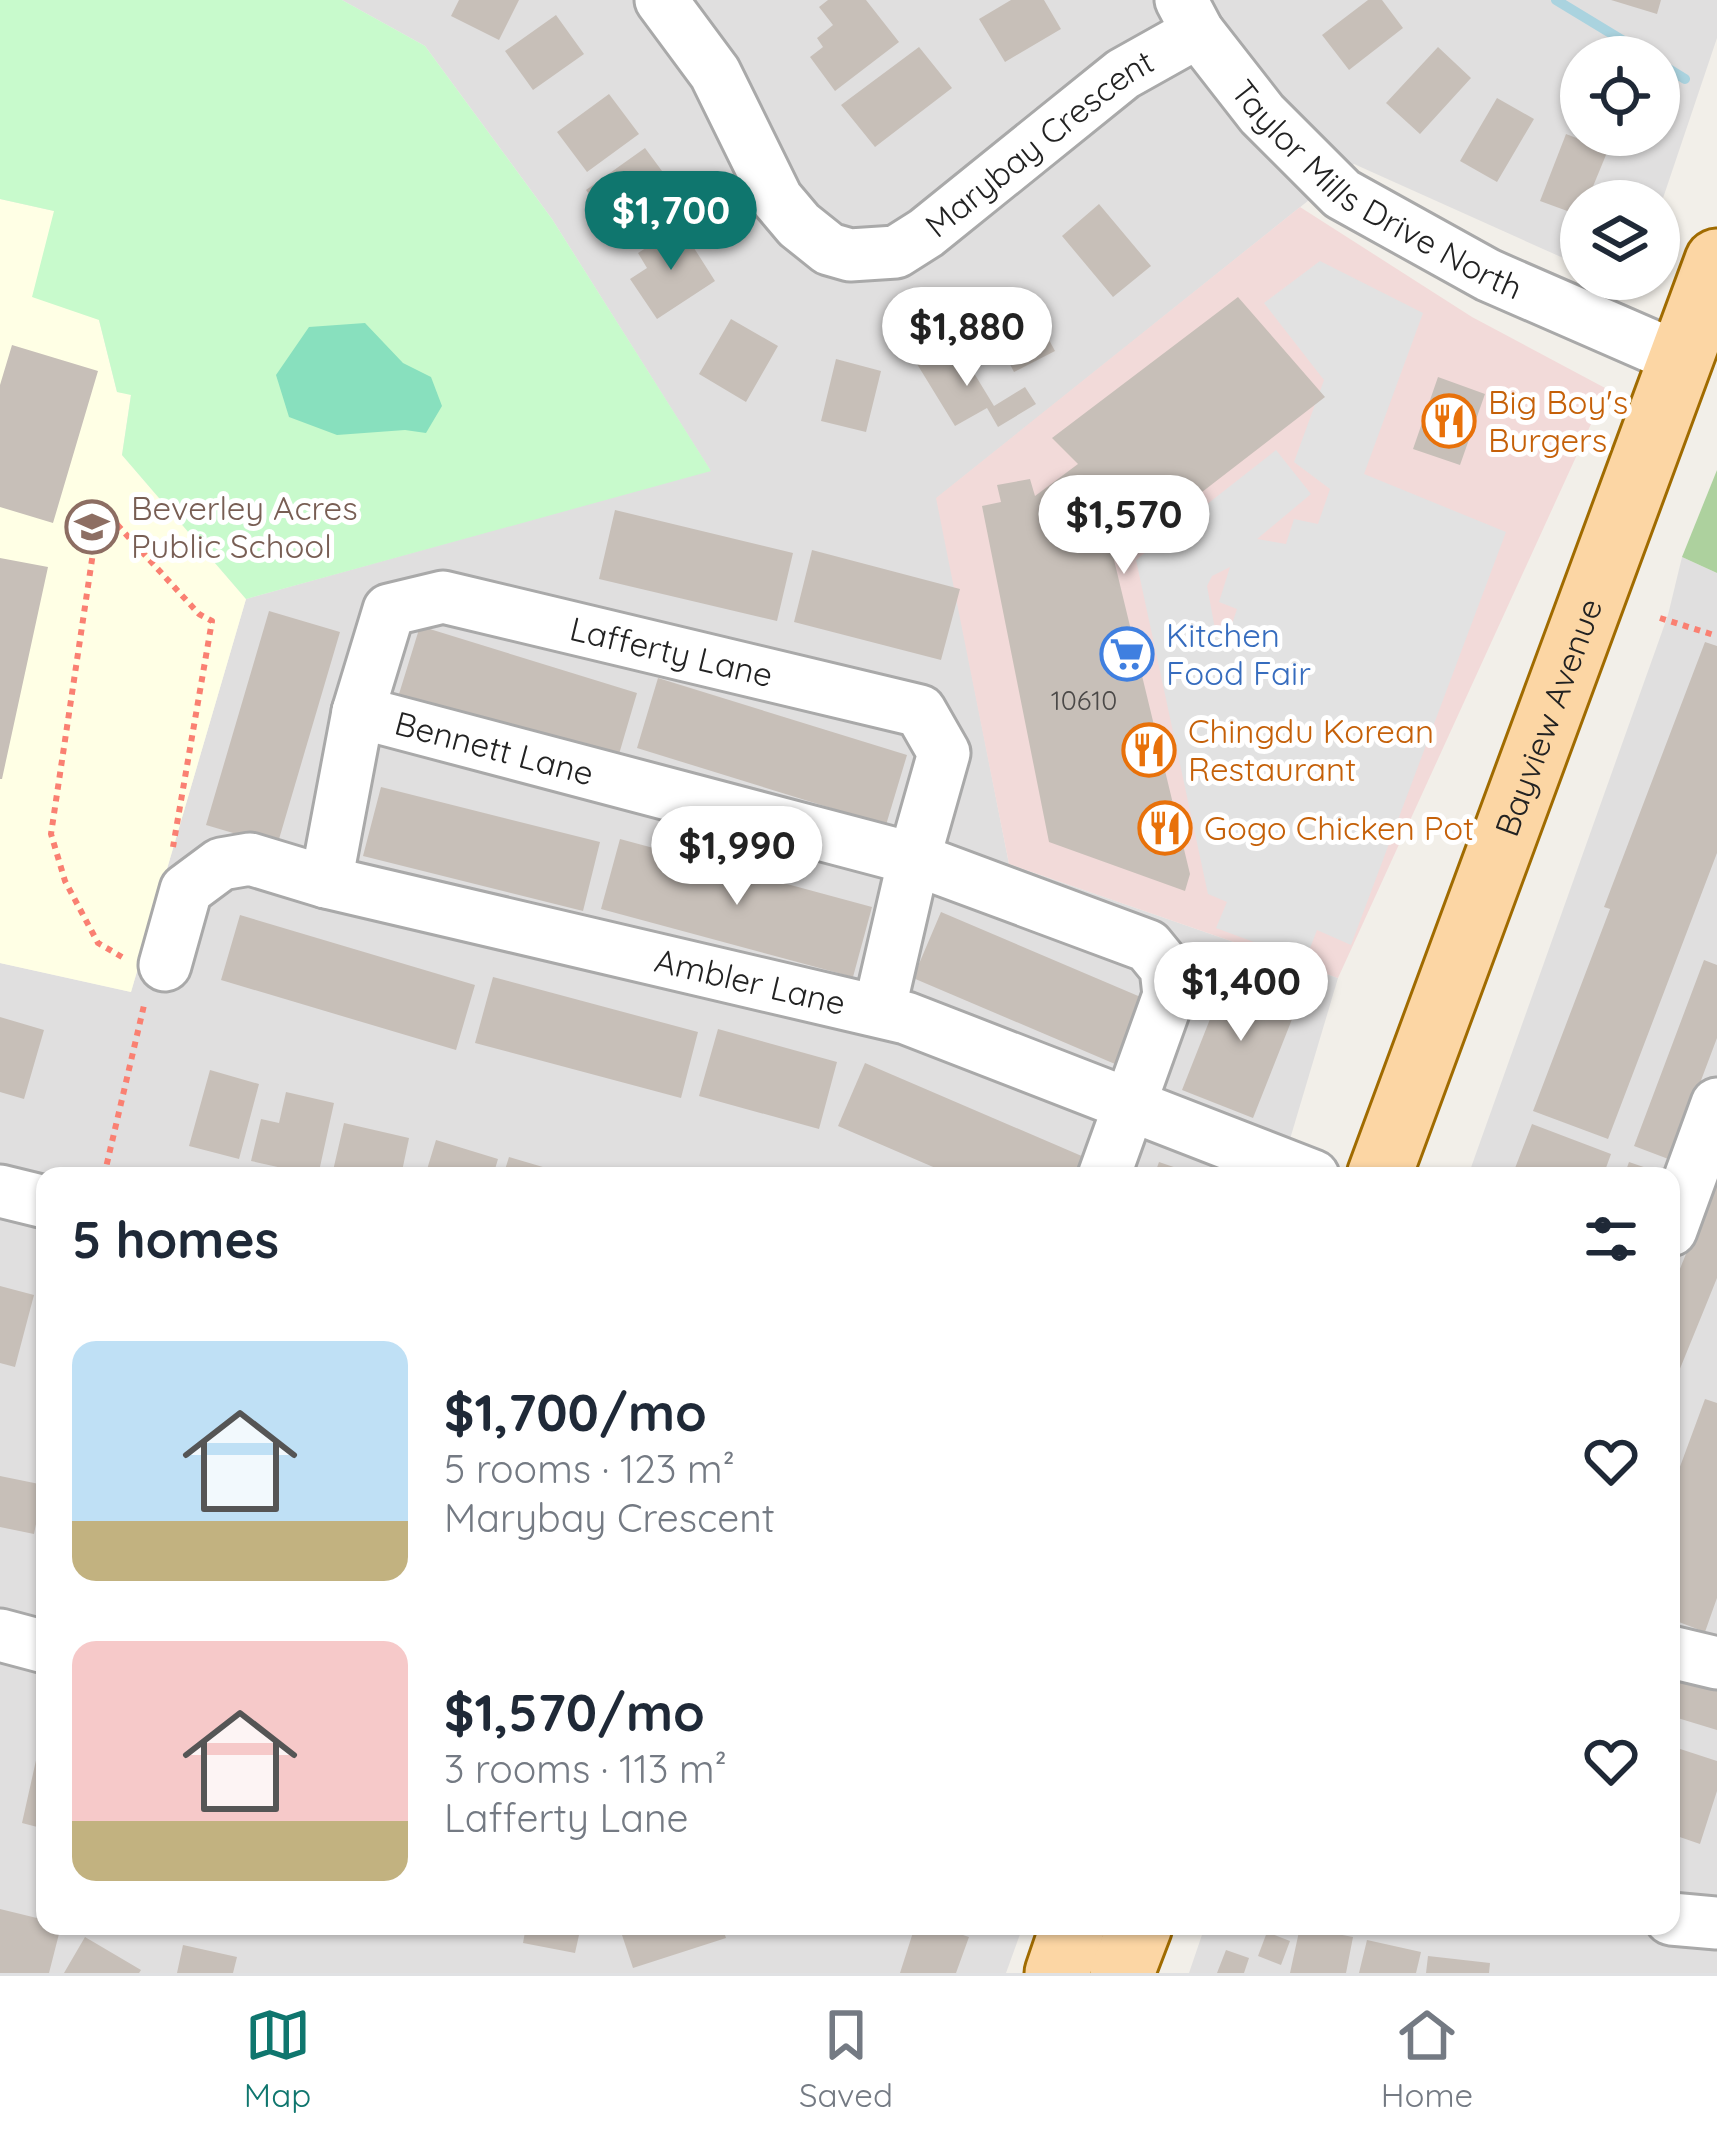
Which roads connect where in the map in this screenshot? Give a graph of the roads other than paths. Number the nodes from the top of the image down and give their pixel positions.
1 (661, 0) edge
2 (1190, 16) edge
3 (1717, 261) edge
4 (1683, 360) junction
5 (358, 712) junction
6 (914, 859) junction
7 (326, 882) junction
8 (148, 975) road end
9 (879, 1011) junction
10 (1717, 1104) edge
11 (1130, 1107) junction
12 (1107, 1167) edge
13 (1289, 1167) edge
14 (1381, 1167) edge
15 (0, 1191) edge
16 (36, 1200) edge
17 (1680, 1205) edge
18 (0, 1635) edge
19 (36, 1645) edge
20 (1680, 1654) edge
21 (1717, 1663) edge
22 (1680, 1920) edge
23 (1717, 1923) edge
24 (1070, 1935) edge
25 (1137, 1935) edge
26 (1057, 1973) edge
27 (1122, 1973) edge

1 - 2 street, Marybay Crescent
2 - 4 street, Taylor Mills Drive North
3 - 4 main road, Bayview Avenue
4 - 14 main road, Bayview Avenue
5 - 6 street, Bennett Lane
5 - 6 street, Lafferty Lane
5 - 7 street, Lafferty Lane
6 - 9 street, Lafferty Lane
6 - 11 street, Bennett Lane
7 - 8 street, Ambler Lane
7 - 9 street, Ambler Lane
9 - 11 street, Ambler Lane
10 - 17 street
11 - 12 street, Bennett Lane
11 - 13 street, Ambler Lane
15 - 16 street
18 - 19 street
20 - 21 street
22 - 23 street
24 - 26 main road
25 - 27 main road

